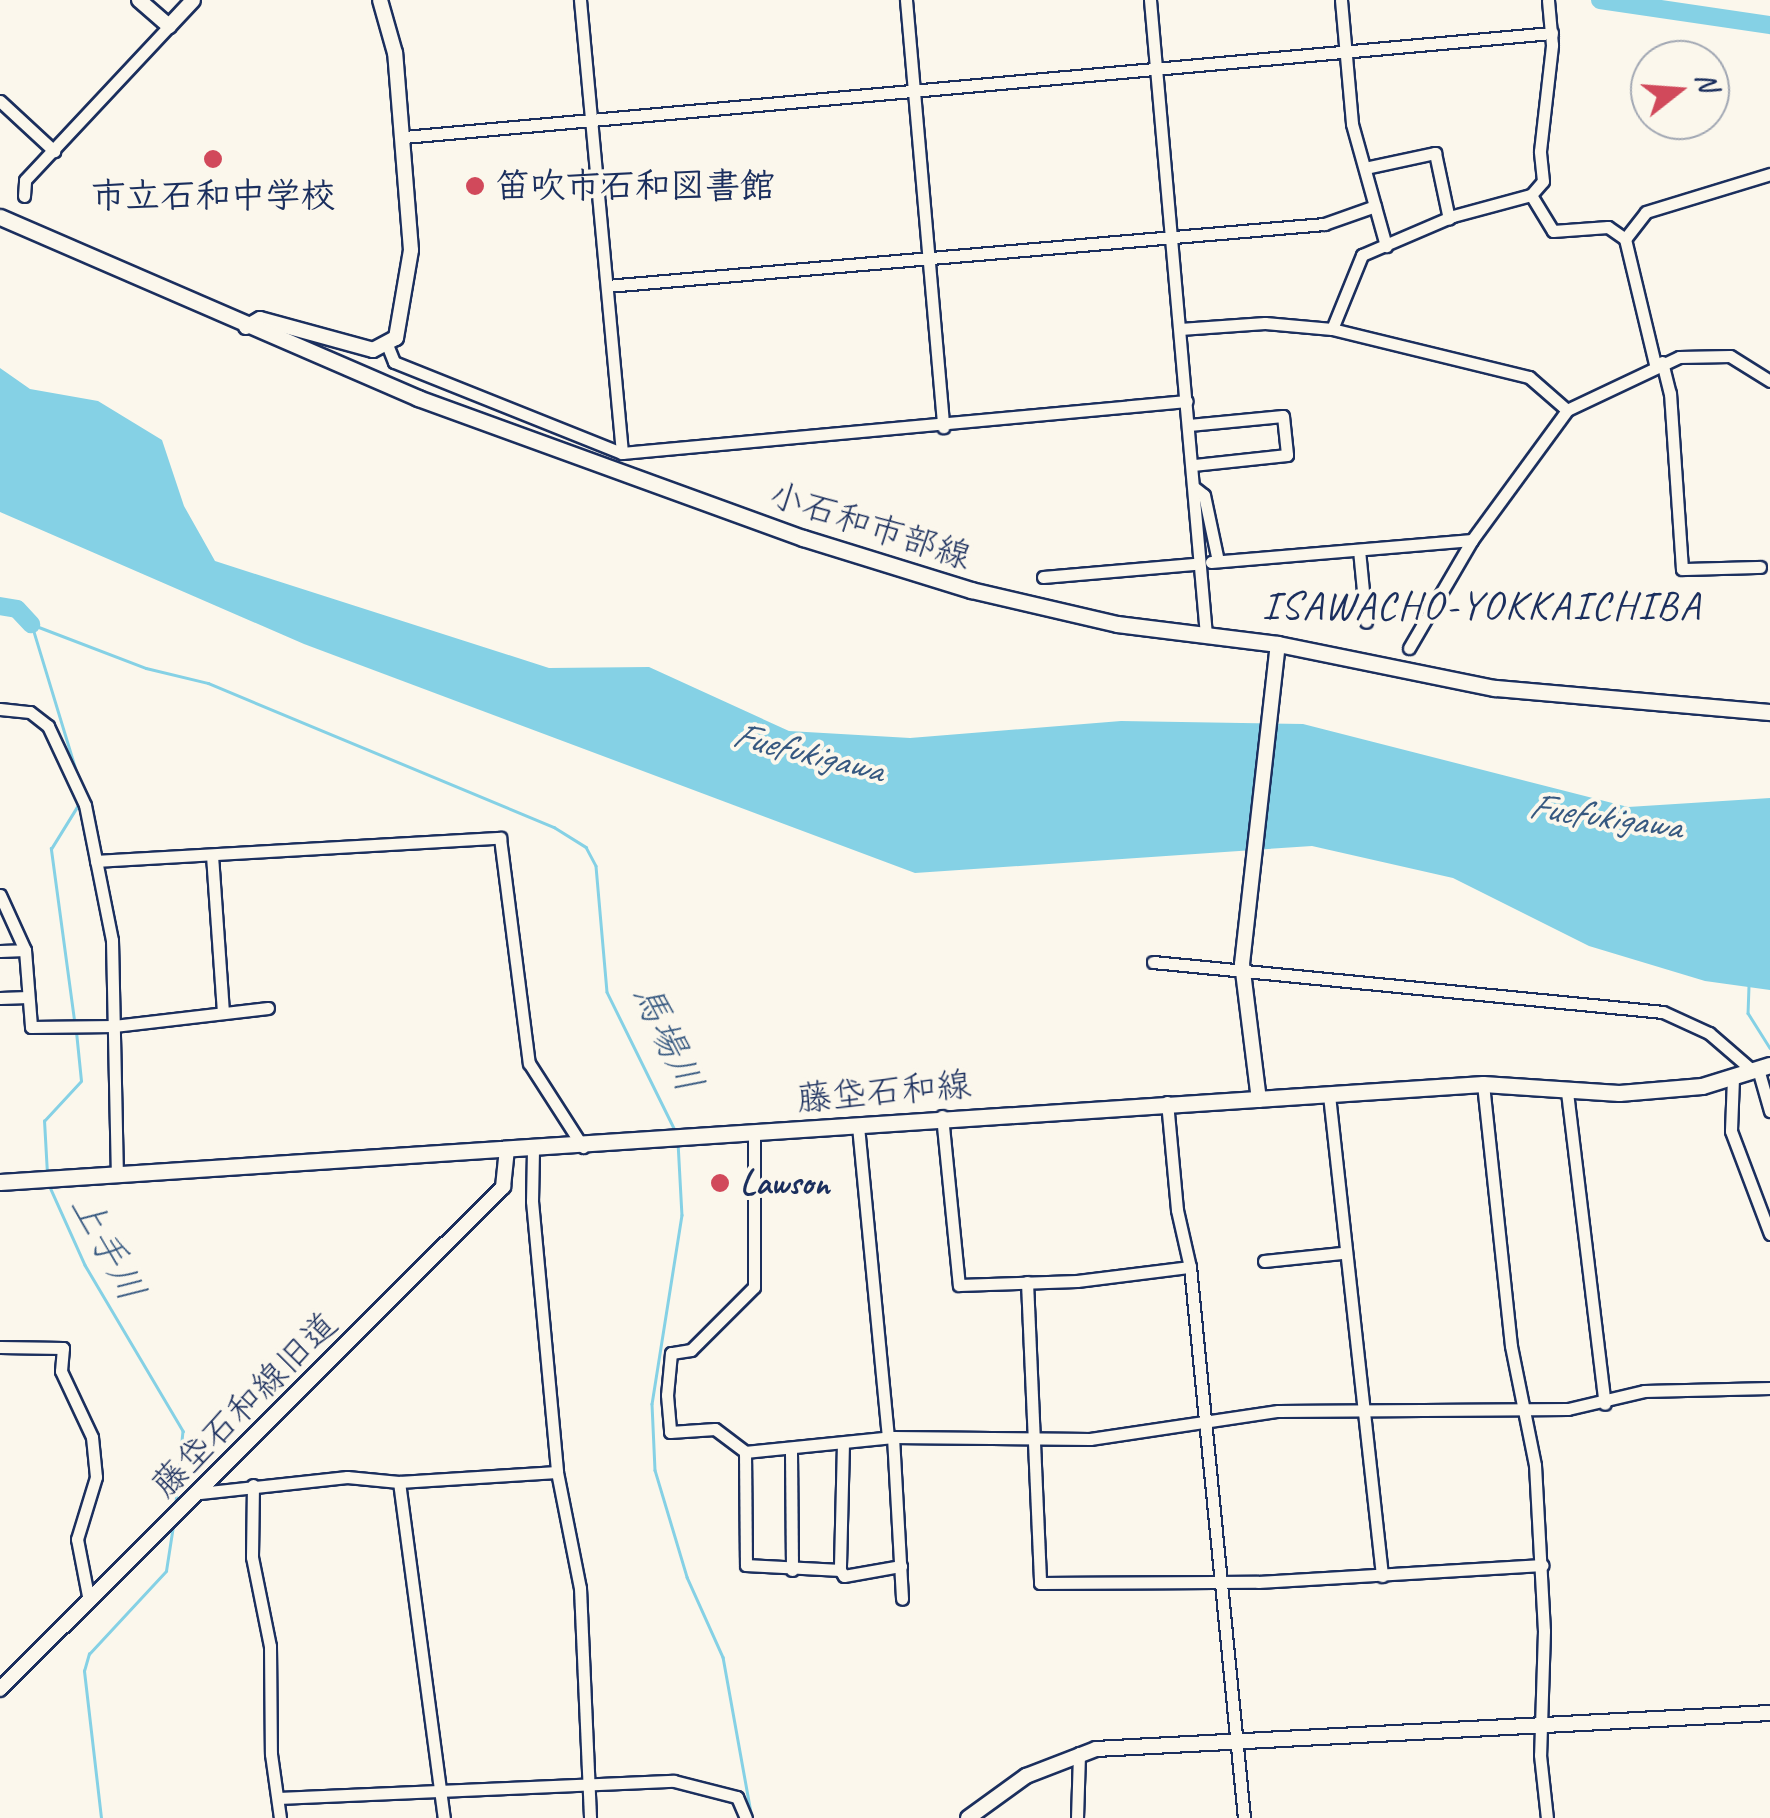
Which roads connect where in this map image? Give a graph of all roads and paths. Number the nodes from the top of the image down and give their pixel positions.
1 (140, 0) edge
2 (193, 0) edge
3 (380, 0) edge
4 (580, 0) edge
5 (906, 0) edge
6 (1150, 0) edge
7 (1342, 0) edge
8 (1548, 1) edge
9 (168, 26) junction
10 (1552, 33) junction
11 (1346, 52) junction
12 (1156, 68) junction
13 (914, 92) junction
14 (0, 101) edge
15 (590, 120) junction
16 (404, 137) junction
17 (54, 150) junction
18 (1365, 168) junction
19 (1770, 174) edge
20 (24, 196) dead end
21 (1530, 196) junction
22 (1375, 206) junction
23 (0, 218) edge
24 (1449, 219) junction
25 (1172, 235) junction
26 (1625, 239) junction
27 (1386, 246) junction
28 (928, 257) junction
29 (607, 286) junction
30 (246, 327) junction
31 (1180, 329) junction
32 (1332, 329) junction
33 (388, 347) junction
34 (1659, 363) junction
35 (1766, 374) edge
36 (1187, 401) junction
37 (1567, 410) junction
38 (1189, 425) junction
39 (942, 427) junction
40 (622, 453) junction
41 (1193, 465) junction
42 (1195, 488) junction
43 (1472, 540) junction
44 (1359, 550) junction
45 (1196, 564) dead end
46 (1760, 567) dead end
47 (1043, 577) dead end
48 (1366, 622) dead end
49 (1206, 635) junction
50 (1409, 648) dead end
51 (1276, 652) junction
52 (0, 709) edge
53 (1770, 712) edge
54 (212, 854) junction
55 (96, 861) junction
56 (0, 895) edge
57 (25, 950) junction
58 (0, 951) edge
59 (1153, 962) dead end
60 (1242, 967) junction
61 (28, 997) junction
62 (0, 998) edge
63 (268, 1008) dead end
64 (223, 1013) junction
65 (114, 1026) junction
66 (1760, 1069) edge
67 (1733, 1078) junction
68 (1483, 1084) junction
69 (1567, 1092) junction
70 (1329, 1095) junction
71 (1259, 1100) junction
72 (1166, 1102) junction
73 (1770, 1111) edge
74 (942, 1116) junction
75 (858, 1126) junction
76 (754, 1134) junction
77 (583, 1147) junction
78 (533, 1150) junction
79 (507, 1152) junction
80 (117, 1175) junction
81 (0, 1182) edge
82 (1770, 1234) edge
83 (1342, 1253) junction
84 (1264, 1261) dead end
85 (1190, 1267) junction
86 (1027, 1282) junction
87 (0, 1347) edge
88 (1770, 1388) edge
89 (1605, 1404) junction
90 (1522, 1410) junction
91 (1360, 1414) junction
92 (1205, 1420) junction
93 (891, 1437) junction
94 (1032, 1442) junction
95 (843, 1443) junction
96 (745, 1452) junction
97 (791, 1452) junction
98 (556, 1472) junction
99 (399, 1482) junction
100 (253, 1486) junction
101 (200, 1493) junction
102 (1542, 1565) junction
103 (900, 1566) junction
104 (792, 1570) junction
105 (840, 1570) junction
106 (1382, 1576) junction
107 (1220, 1578) junction
108 (902, 1600) dead end
109 (89, 1601) junction
110 (0, 1688) edge
111 (1770, 1713) edge
112 (1539, 1724) junction
113 (1238, 1742) junction
114 (1078, 1753) junction
115 (586, 1789) junction
116 (441, 1795) junction
117 (278, 1798) junction
118 (280, 1818) edge
119 (444, 1818) edge
120 (590, 1818) edge
121 (746, 1818) edge
122 (968, 1818) edge
123 (1077, 1818) edge
124 (1244, 1818) edge
125 (1547, 1818) edge

1 - 9 street
2 - 9 street
3 - 16 street
4 - 15 street
5 - 13 street
6 - 12 street
7 - 11 street
8 - 10 street
9 - 17 street
10 - 11 street
10 - 21 street
11 - 12 street
11 - 18 street
12 - 13 street
12 - 25 street
13 - 15 street
13 - 28 street
14 - 17 street
15 - 16 street
15 - 29 street
16 - 33 street
17 - 20 street
18 - 22 street
18 - 24 street
19 - 26 street
21 - 24 street
21 - 26 street
22 - 25 street
22 - 27 street
23 - 30 main road, 小石和市部線
24 - 27 street
25 - 28 street
25 - 31 street
26 - 34 street
27 - 32 street
28 - 29 street
28 - 39 street
29 - 40 street
30 - 33 street
30 - 49 main road, 小石和市部線
31 - 32 street
31 - 36 street
32 - 37 street
33 - 40 street
34 - 35 street
34 - 37 street
34 - 46 street
36 - 38 street
36 - 39 street
37 - 43 street
38 - 41 street
38 - 41 street
39 - 40 street
41 - 42 street
42 - 44 street
42 - 49 street
43 - 44 street
43 - 50 street
44 - 48 street
45 - 47 street
49 - 51 main road, 小石和市部線
51 - 53 main road, 小石和市部線
51 - 60 street
52 - 55 street
54 - 55 street
54 - 64 street
54 - 77 street
55 - 65 street
56 - 57 street
57 - 58 street
57 - 61 street
59 - 60 street
60 - 66 street
60 - 71 street
61 - 62 street
61 - 65 street
63 - 64 street
64 - 65 street
65 - 80 street
66 - 67 main road, 藤垈石和線
66 - 73 street
67 - 69 main road, 藤垈石和線
67 - 82 street
68 - 69 main road, 藤垈石和線
68 - 70 main road, 藤垈石和線
68 - 90 street
69 - 89 street
70 - 71 main road, 藤垈石和線
70 - 83 street
71 - 72 main road, 藤垈石和線
72 - 74 main road, 藤垈石和線
72 - 85 street
74 - 75 main road, 藤垈石和線
74 - 86 street
75 - 76 main road, 藤垈石和線
75 - 93 street
76 - 77 main road, 藤垈石和線
76 - 96 street
77 - 78 main road, 藤垈石和線
78 - 79 main road, 藤垈石和線
78 - 98 street
79 - 80 main road, 藤垈石和線
79 - 101 street, 藤垈石和線旧道
80 - 81 main road, 藤垈石和線
83 - 84 street
83 - 91 street
85 - 86 street
85 - 92 street
86 - 94 street
87 - 109 street
88 - 89 street
89 - 90 street
90 - 91 street
90 - 102 street
91 - 92 street
91 - 106 street
92 - 94 street
92 - 107 street
93 - 94 street
93 - 95 street
93 - 103 street
94 - 107 street
95 - 97 street
95 - 105 street
96 - 97 street
96 - 104 street
97 - 104 street
98 - 99 street
98 - 115 street
99 - 100 street
99 - 116 street
100 - 101 street
100 - 117 street
101 - 109 street, 藤垈石和線旧道
102 - 106 street
102 - 112 street
103 - 105 street
103 - 108 street
104 - 105 street
106 - 107 street
107 - 113 street
109 - 110 street, 藤垈石和線旧道
111 - 112 street
112 - 113 street
112 - 125 street
113 - 114 street
113 - 124 street
114 - 122 street
114 - 123 street
115 - 116 street
115 - 120 street
115 - 121 street
116 - 117 street
116 - 119 street
117 - 118 street

